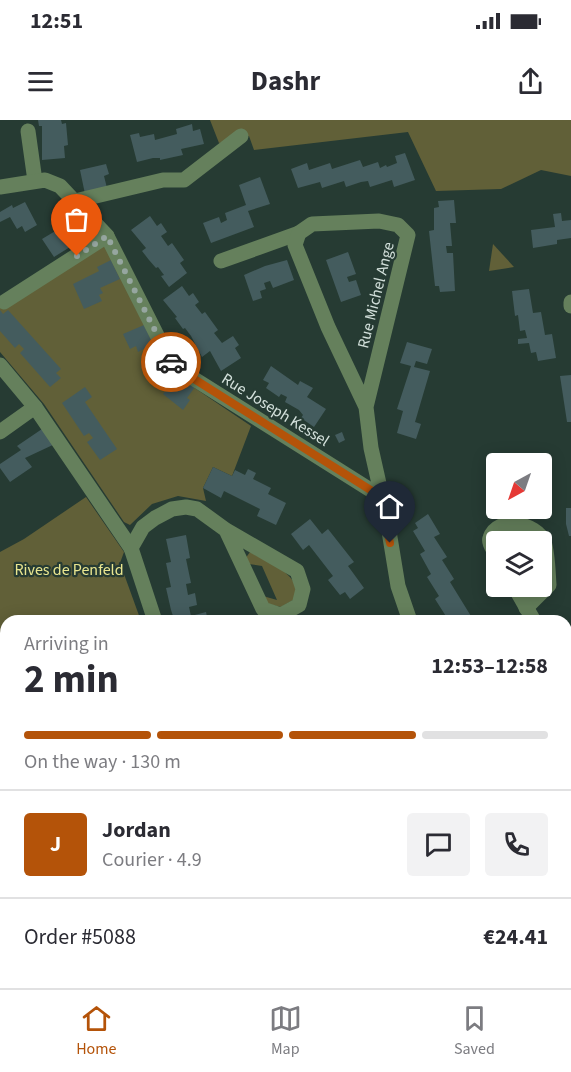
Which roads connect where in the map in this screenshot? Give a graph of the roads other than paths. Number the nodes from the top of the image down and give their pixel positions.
1 (28, 131) dead end
2 (241, 136) dead end
3 (35, 181) junction
4 (0, 187) edge
5 (75, 201) junction
6 (299, 233) junction
7 (107, 236) junction
8 (221, 261) dead end
9 (4, 302) dead end
10 (0, 365) edge
11 (35, 407) junction
12 (366, 407) junction
13 (0, 432) edge
14 (380, 496) junction
15 (226, 530) junction
16 (495, 531) edge
17 (537, 531) edge
18 (131, 548) junction
19 (520, 597) edge
20 (541, 597) edge
21 (153, 615) edge
22 (408, 615) edge
23 (530, 615) edge

1 - 3 street
2 - 5 street
3 - 4 street, Rue Joseph Kessel
3 - 5 street, Rue Joseph Kessel
5 - 7 street, Rue Joseph Kessel
6 - 8 street, Rue Michel Ange
6 - 12 street, Rue Michel Ange
6 - 12 street, Rue Michel Ange
7 - 9 street
7 - 14 street, Rue Joseph Kessel
10 - 11 street
11 - 13 street
11 - 18 street
12 - 14 street, Rue Michel Ange
14 - 22 street, Rue Michel Ange
15 - 15 street
15 - 18 street
16 - 17 street
18 - 21 street
19 - 23 street
20 - 23 street

